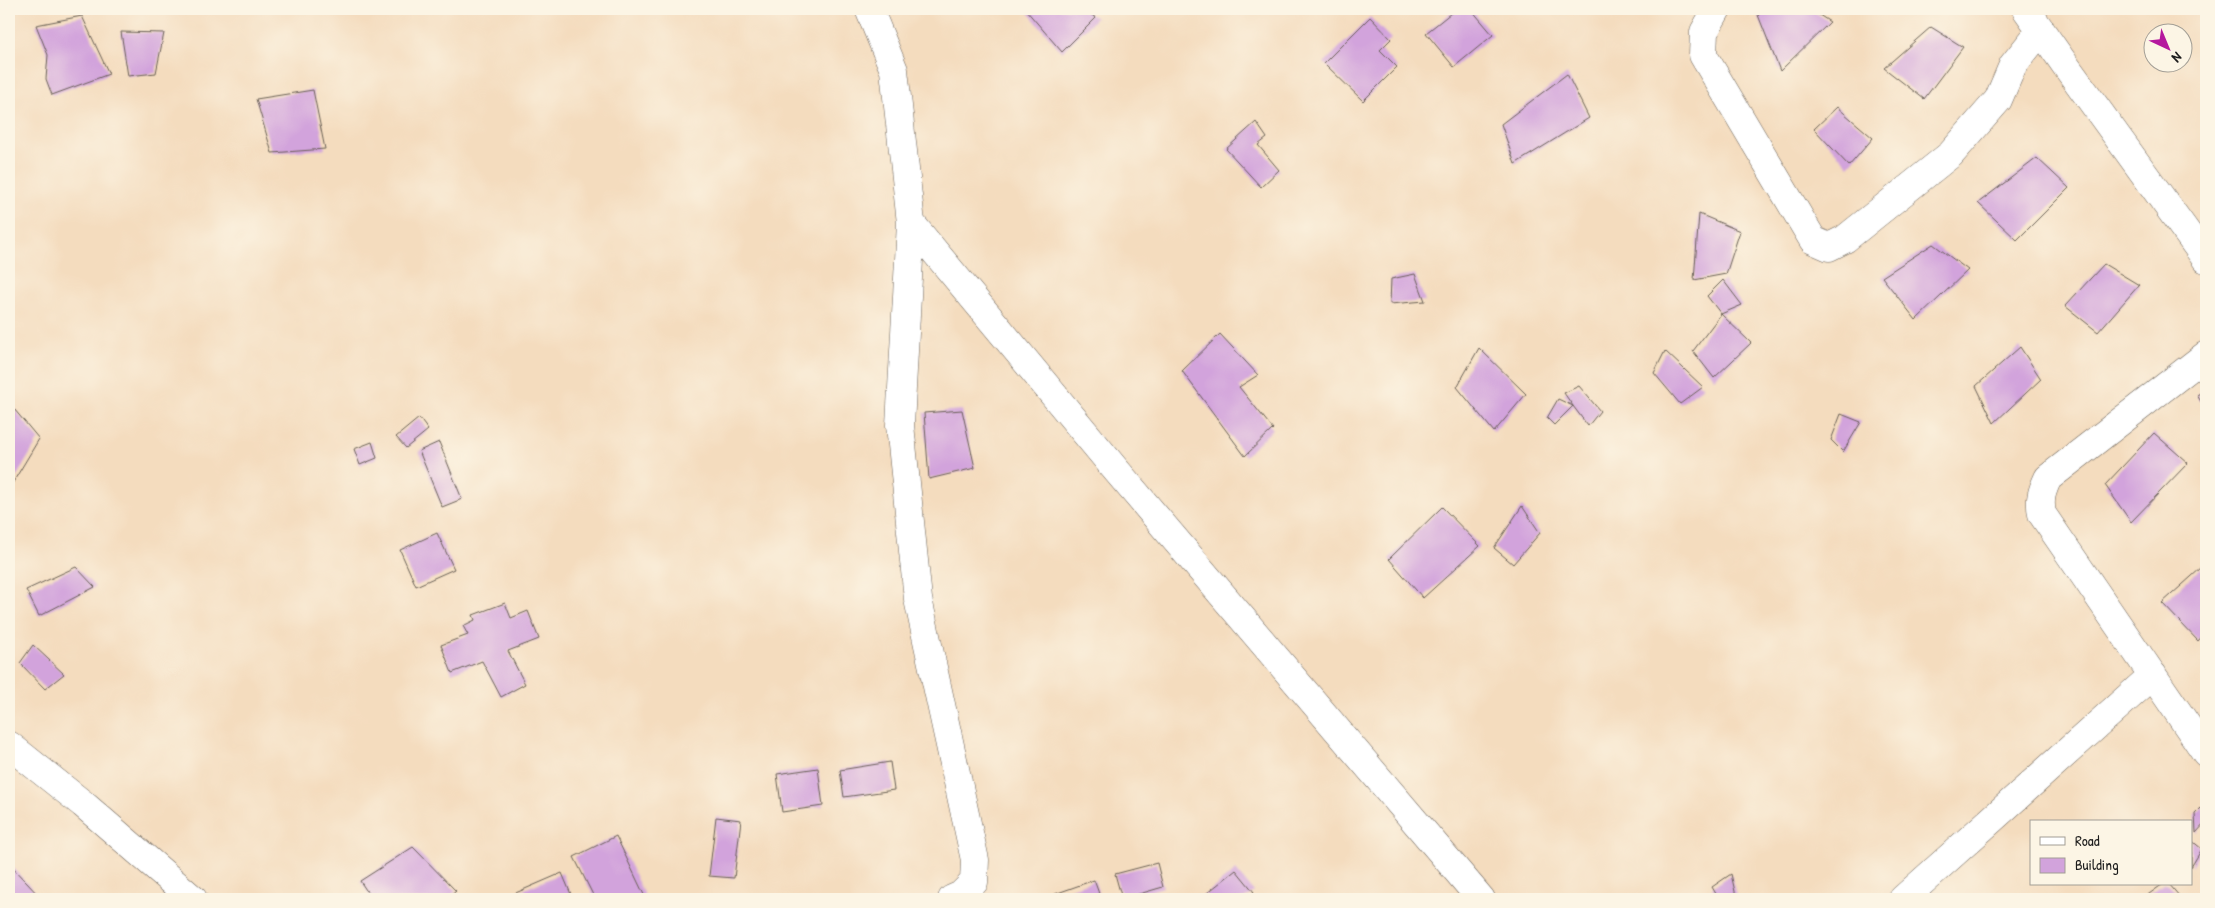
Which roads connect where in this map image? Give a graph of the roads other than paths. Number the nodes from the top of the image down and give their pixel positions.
1 (869, 9) edge
2 (1717, 9) edge
3 (2034, 19) edge
4 (911, 223) junction
5 (2206, 259) edge
6 (2206, 355) edge
7 (2152, 675) junction
8 (2203, 741) edge
9 (9, 744) edge
10 (193, 899) edge
11 (952, 899) edge
12 (1481, 899) edge
13 (1903, 899) edge

1 - 4 street
2 - 3 street
3 - 5 street
4 - 11 street
4 - 12 street
6 - 7 street
7 - 8 street
7 - 13 street
9 - 10 street

